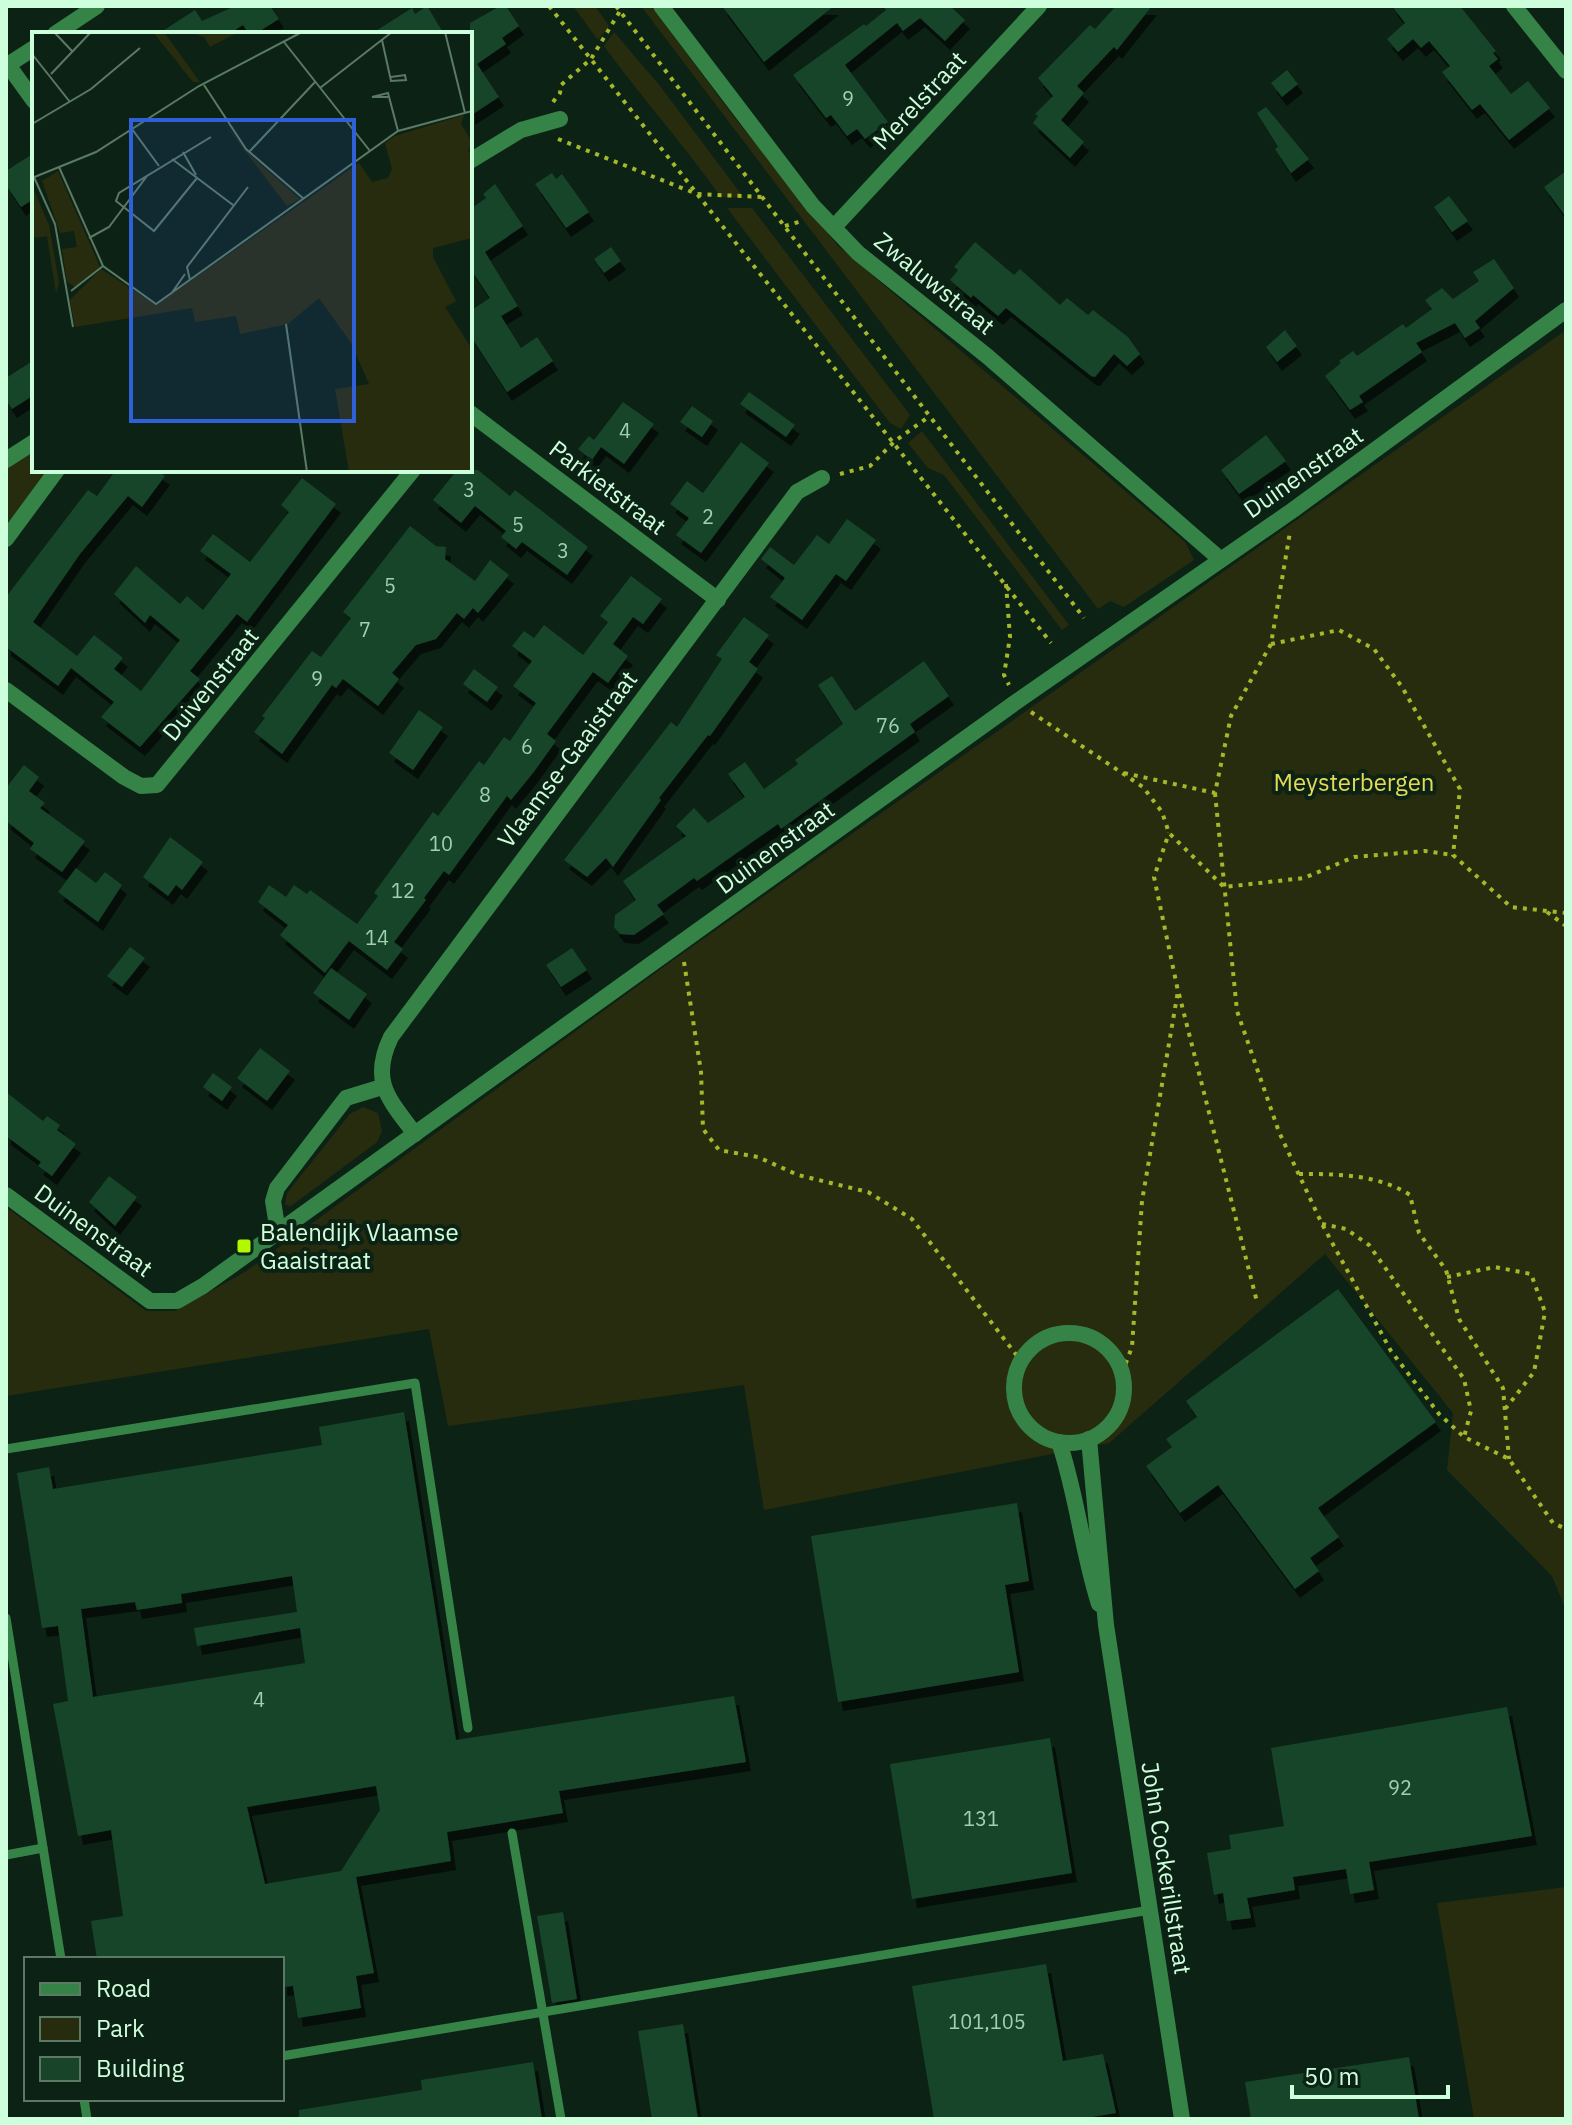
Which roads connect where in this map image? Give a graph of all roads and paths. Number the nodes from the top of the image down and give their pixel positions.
1 (97, 6) edge
2 (549, 6) edge
3 (616, 6) edge
4 (661, 6) edge
5 (1039, 6) edge
6 (1514, 6) edge
7 (622, 8) edge
8 (58, 32) edge
9 (32, 49) edge
10 (591, 59) junction
11 (7, 66) edge
12 (1566, 71) edge
13 (32, 98) edge
14 (560, 119) dead end
15 (521, 130) junction
16 (472, 160) edge
17 (697, 194) junction
18 (763, 197) junction
19 (834, 227) junction
20 (1566, 310) edge
21 (472, 415) edge
22 (927, 418) junction
23 (895, 441) junction
24 (32, 443) edge
25 (6, 460) edge
26 (56, 472) edge
27 (411, 472) edge
28 (822, 478) joint
29 (1293, 510) junction
30 (6, 539) edge
31 (1220, 559) junction
32 (1005, 581) junction
33 (718, 600) junction
34 (1084, 618) dead end
35 (1051, 643) dead end
36 (1271, 644) junction
37 (6, 690) edge
38 (1016, 702) junction
39 (1120, 773) junction
40 (1215, 793) junction
41 (1169, 833) junction
42 (1453, 855) junction
43 (1224, 887) junction
44 (1545, 911) junction
45 (1566, 913) edge
46 (1566, 926) edge
47 (681, 943) junction
48 (1178, 991) junction
49 (382, 1087) junction
50 (415, 1134) junction
51 (1299, 1174) junction
52 (6, 1195) edge
53 (1322, 1224) junction
54 (278, 1232) junction
55 (1447, 1277) junction
56 (1257, 1302) dead end
57 (1021, 1361) junction
58 (1122, 1373) junction
59 (1506, 1408) junction
60 (1464, 1437) junction
61 (1089, 1439) junction
62 (1059, 1442) junction
63 (6, 1449) edge
64 (1509, 1459) junction
65 (1566, 1529) edge
66 (6, 1618) edge
67 (1106, 1625) junction
68 (468, 1728) dead end
69 (512, 1833) dead end
70 (43, 1848) junction
71 (6, 1855) edge
72 (1150, 1910) junction
73 (61, 1957) edge
74 (542, 2011) junction
75 (284, 2056) edge
76 (561, 2119) edge
77 (1182, 2119) edge

1 - 8 street
2 - 10 path
3 - 7 path
4 - 19 street, Zwaluwstraat
5 - 19 street, Merelstraat
6 - 12 street
7 - 10 path
7 - 18 path
9 - 11 street
10 - 15 path
10 - 17 path
11 - 13 street
14 - 15 street
15 - 16 street
15 - 17 path
17 - 18 path
17 - 23 path
18 - 22 path
19 - 31 street, Zwaluwstraat
20 - 29 street, Duinenstraat
21 - 33 street, Parkietstraat
22 - 23 path
22 - 34 path
23 - 28 path
23 - 32 path
24 - 25 street
26 - 30 street
27 - 37 street, Duivenstraat
28 - 33 street, Vlaamse-Gaaistraat
29 - 31 street, Duinenstraat
29 - 36 path
31 - 38 street, Duinenstraat
32 - 35 path
32 - 38 path
33 - 49 street, Vlaamse-Gaaistraat
36 - 40 path
36 - 42 path
38 - 39 path
38 - 47 street, Duinenstraat
39 - 40 path
39 - 41 path
40 - 43 path
41 - 43 path
41 - 48 path
42 - 43 path
42 - 44 path
43 - 51 path
44 - 45 path
44 - 46 path
47 - 50 street, Duinenstraat
47 - 57 path
48 - 56 path
48 - 58 path
49 - 50 street
49 - 54 street
50 - 54 street, Duinenstraat
51 - 53 path
51 - 55 path
52 - 54 street, Duinenstraat
53 - 60 path
53 - 60 path
55 - 59 path
55 - 59 path
57 - 58 street
57 - 62 street
58 - 61 street
59 - 64 path
60 - 64 path
61 - 62 street
61 - 67 street, John Cockerillstraat
62 - 67 street, John Cockerillstraat
63 - 68 lane
64 - 65 path
66 - 70 lane
67 - 72 street, John Cockerillstraat
69 - 74 lane
70 - 71 lane
70 - 73 lane
72 - 74 lane
72 - 77 street, John Cockerillstraat
74 - 75 lane
74 - 76 lane

